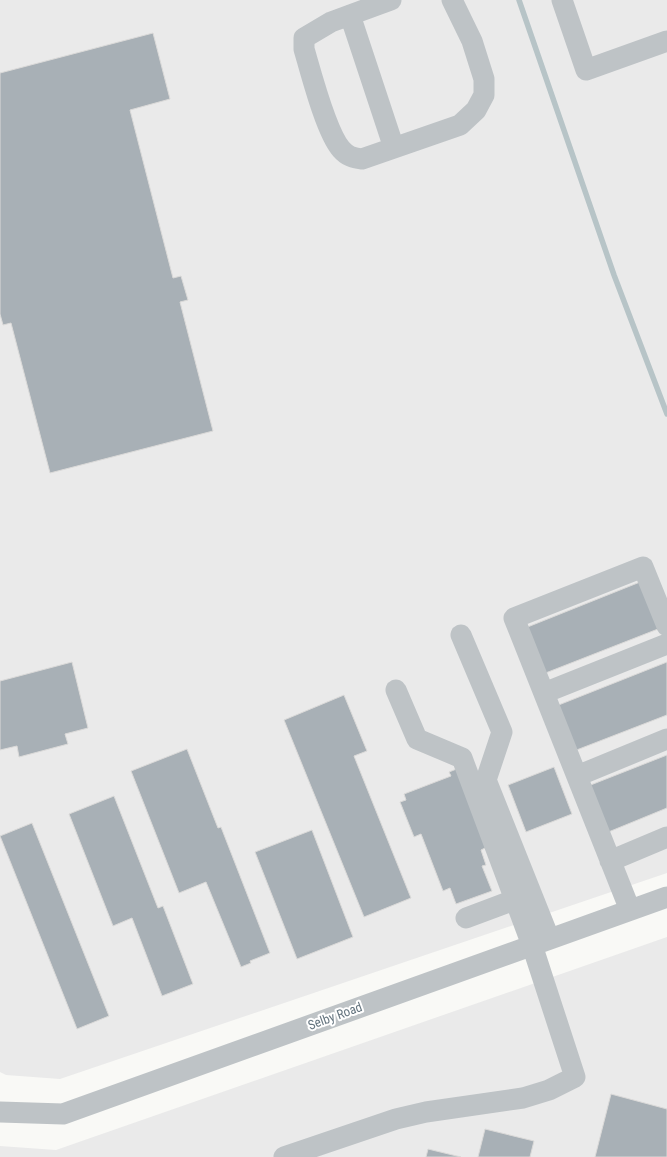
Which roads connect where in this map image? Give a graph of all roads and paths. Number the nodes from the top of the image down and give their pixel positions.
1 (391, 0) edge
2 (452, 0) edge
3 (562, 0) edge
4 (350, 15) junction
5 (667, 41) edge
6 (394, 148) junction
7 (667, 626) edge
8 (461, 634) dead end
9 (667, 644) edge
10 (396, 690) dead end
11 (544, 693) junction
12 (667, 739) edge
13 (577, 776) junction
14 (667, 837) edge
15 (610, 861) junction
16 (667, 897) edge
17 (514, 900) junction
18 (630, 910) junction
19 (466, 918) dead end
20 (540, 942) junction
21 (0, 1112) edge
22 (284, 1157) edge

1 - 4 street
2 - 6 street
3 - 5 street
4 - 6 street
4 - 6 street
7 - 11 street
8 - 20 street
9 - 11 street
10 - 17 street
11 - 13 street
12 - 13 street
13 - 15 street
14 - 15 street
15 - 18 street
16 - 18 street, Selby Road
17 - 19 street
17 - 20 street
18 - 20 street, Selby Road
20 - 21 street, Selby Road
20 - 22 street

